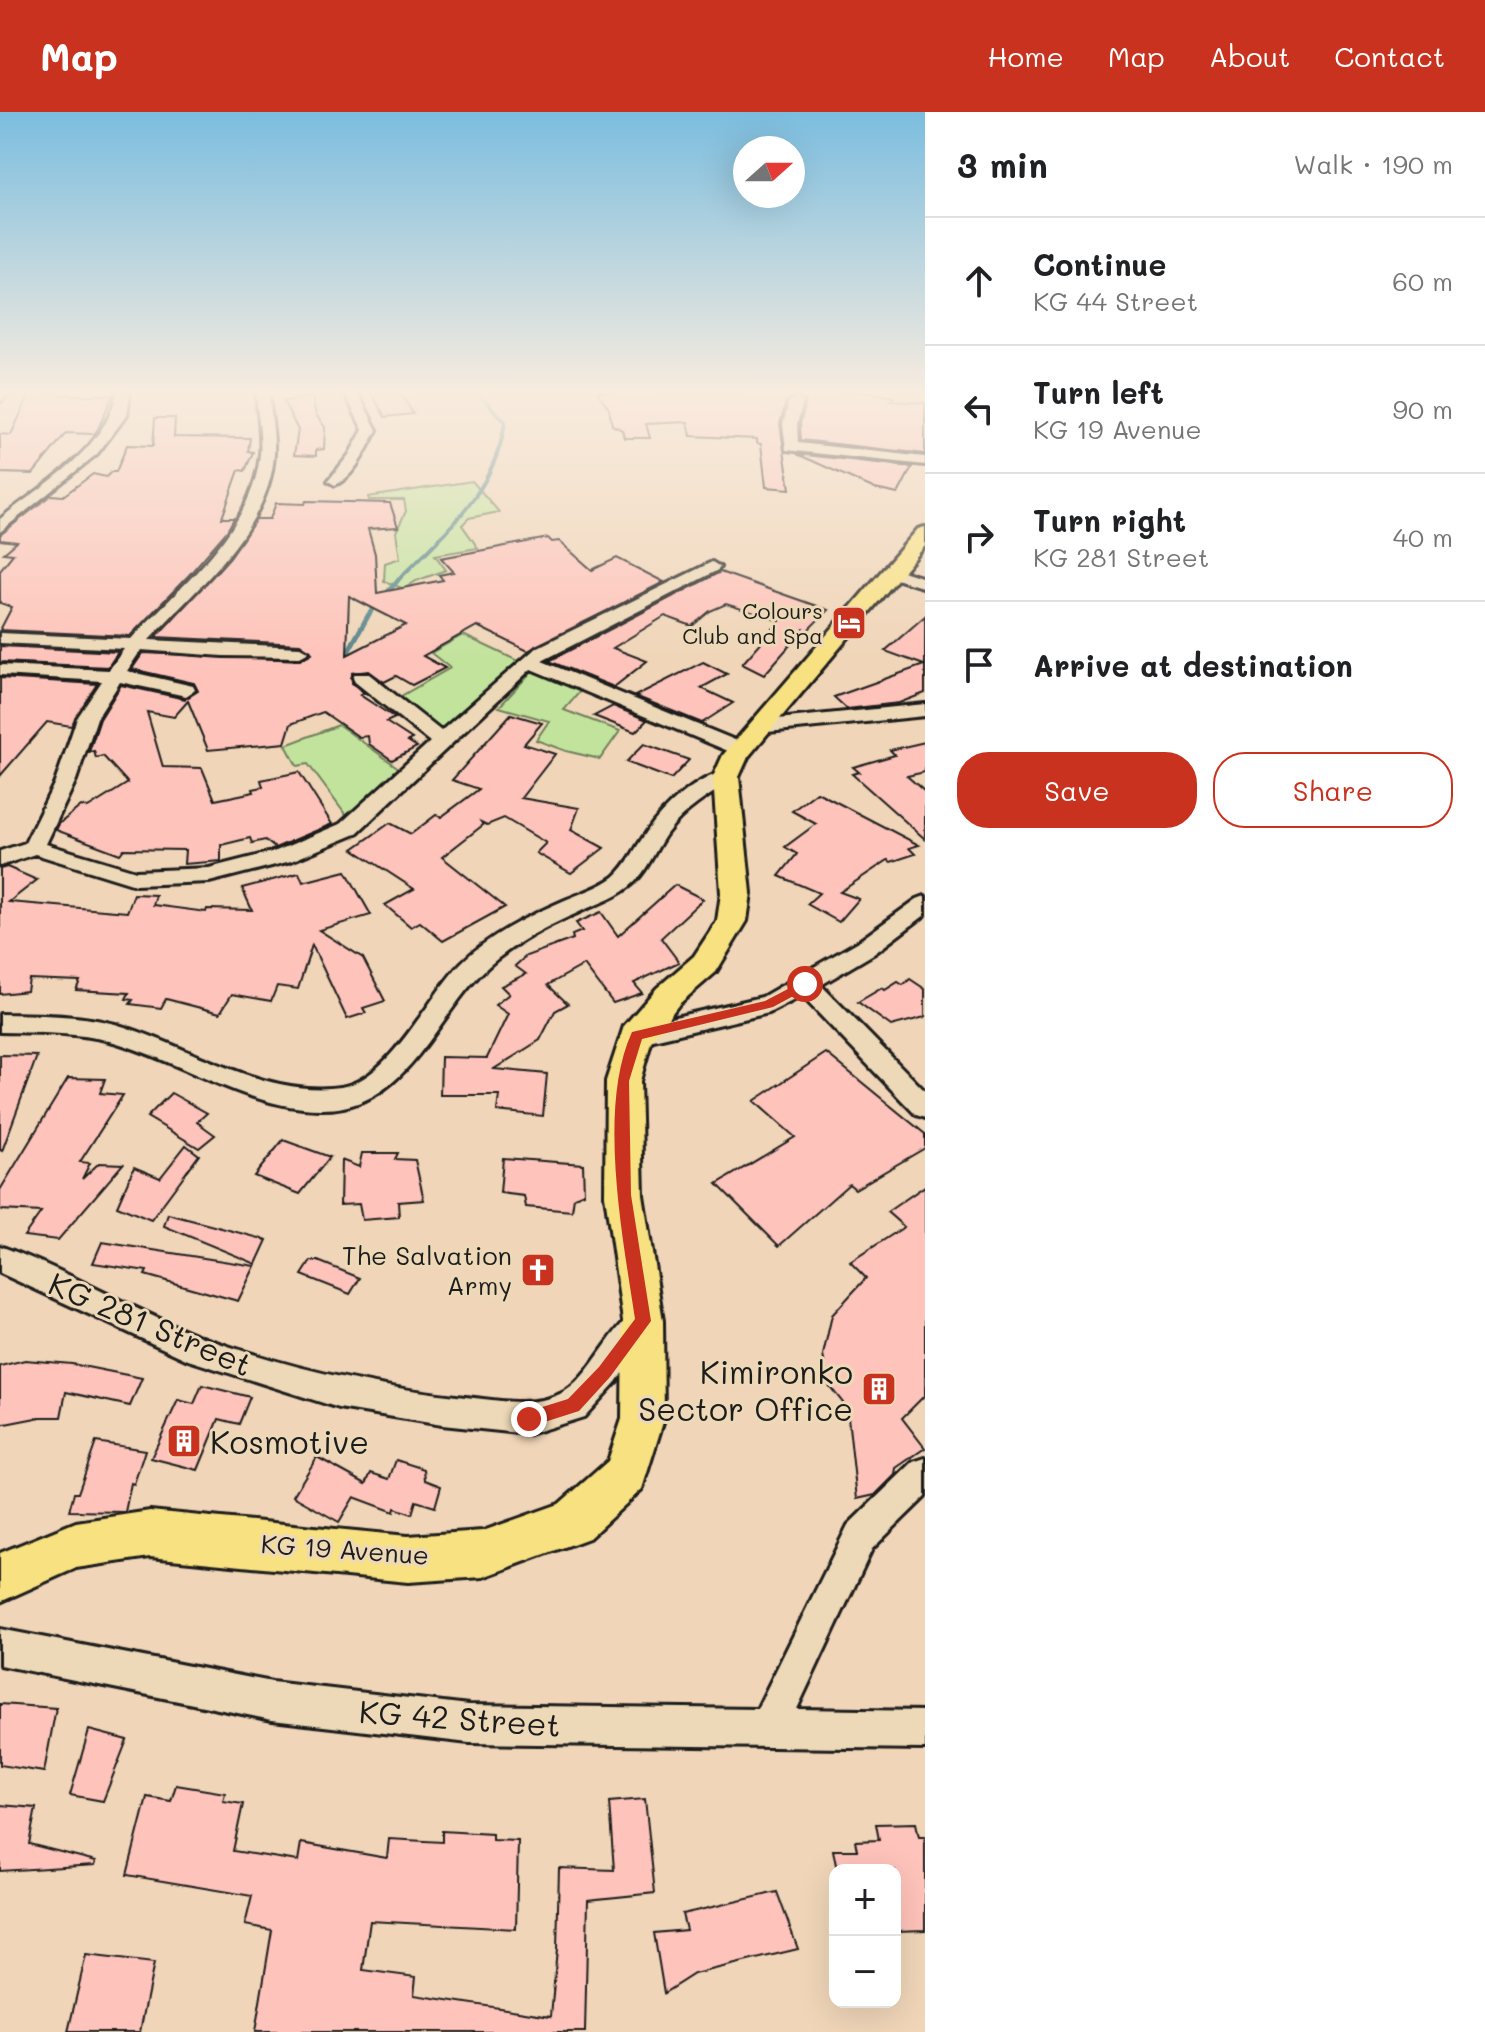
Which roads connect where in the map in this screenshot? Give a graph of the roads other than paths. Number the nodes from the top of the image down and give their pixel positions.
1 (55, 482) edge
2 (259, 482) edge
3 (0, 527) edge
4 (925, 533) edge
5 (712, 567) dead end
6 (909, 578) edge
7 (0, 638) edge
8 (136, 644) junction
9 (300, 652) dead end
10 (529, 662) junction
11 (0, 670) edge
12 (114, 676) junction
13 (362, 678) dead end
14 (186, 690) dead end
15 (925, 710) edge
16 (442, 742) junction
17 (741, 751) junction
18 (34, 847) junction
19 (0, 859) edge
20 (925, 904) edge
21 (805, 984) junction
22 (0, 1023) edge
23 (636, 1035) junction
24 (925, 1108) edge
25 (0, 1259) edge
26 (643, 1321) junction
27 (925, 1474) edge
28 (0, 1579) edge
29 (0, 1647) edge
30 (768, 1727) junction
31 (925, 1730) edge

1 - 3 street
2 - 8 street
4 - 6 main road
5 - 10 street
6 - 17 main road
7 - 8 street
8 - 9 street
8 - 12 street
10 - 16 street
10 - 17 street
11 - 12 street
12 - 14 street
12 - 18 street
13 - 16 street
15 - 17 street
16 - 18 street
17 - 22 street
17 - 23 main road, KG 19 Avenue
18 - 19 street
20 - 21 street
21 - 23 street
21 - 24 street
23 - 26 main road, KG 19 Avenue
25 - 26 street, KG 281 Street
26 - 28 main road, KG 19 Avenue
27 - 30 street
29 - 30 street, KG 42 Street
30 - 31 street, KG 42 Street

